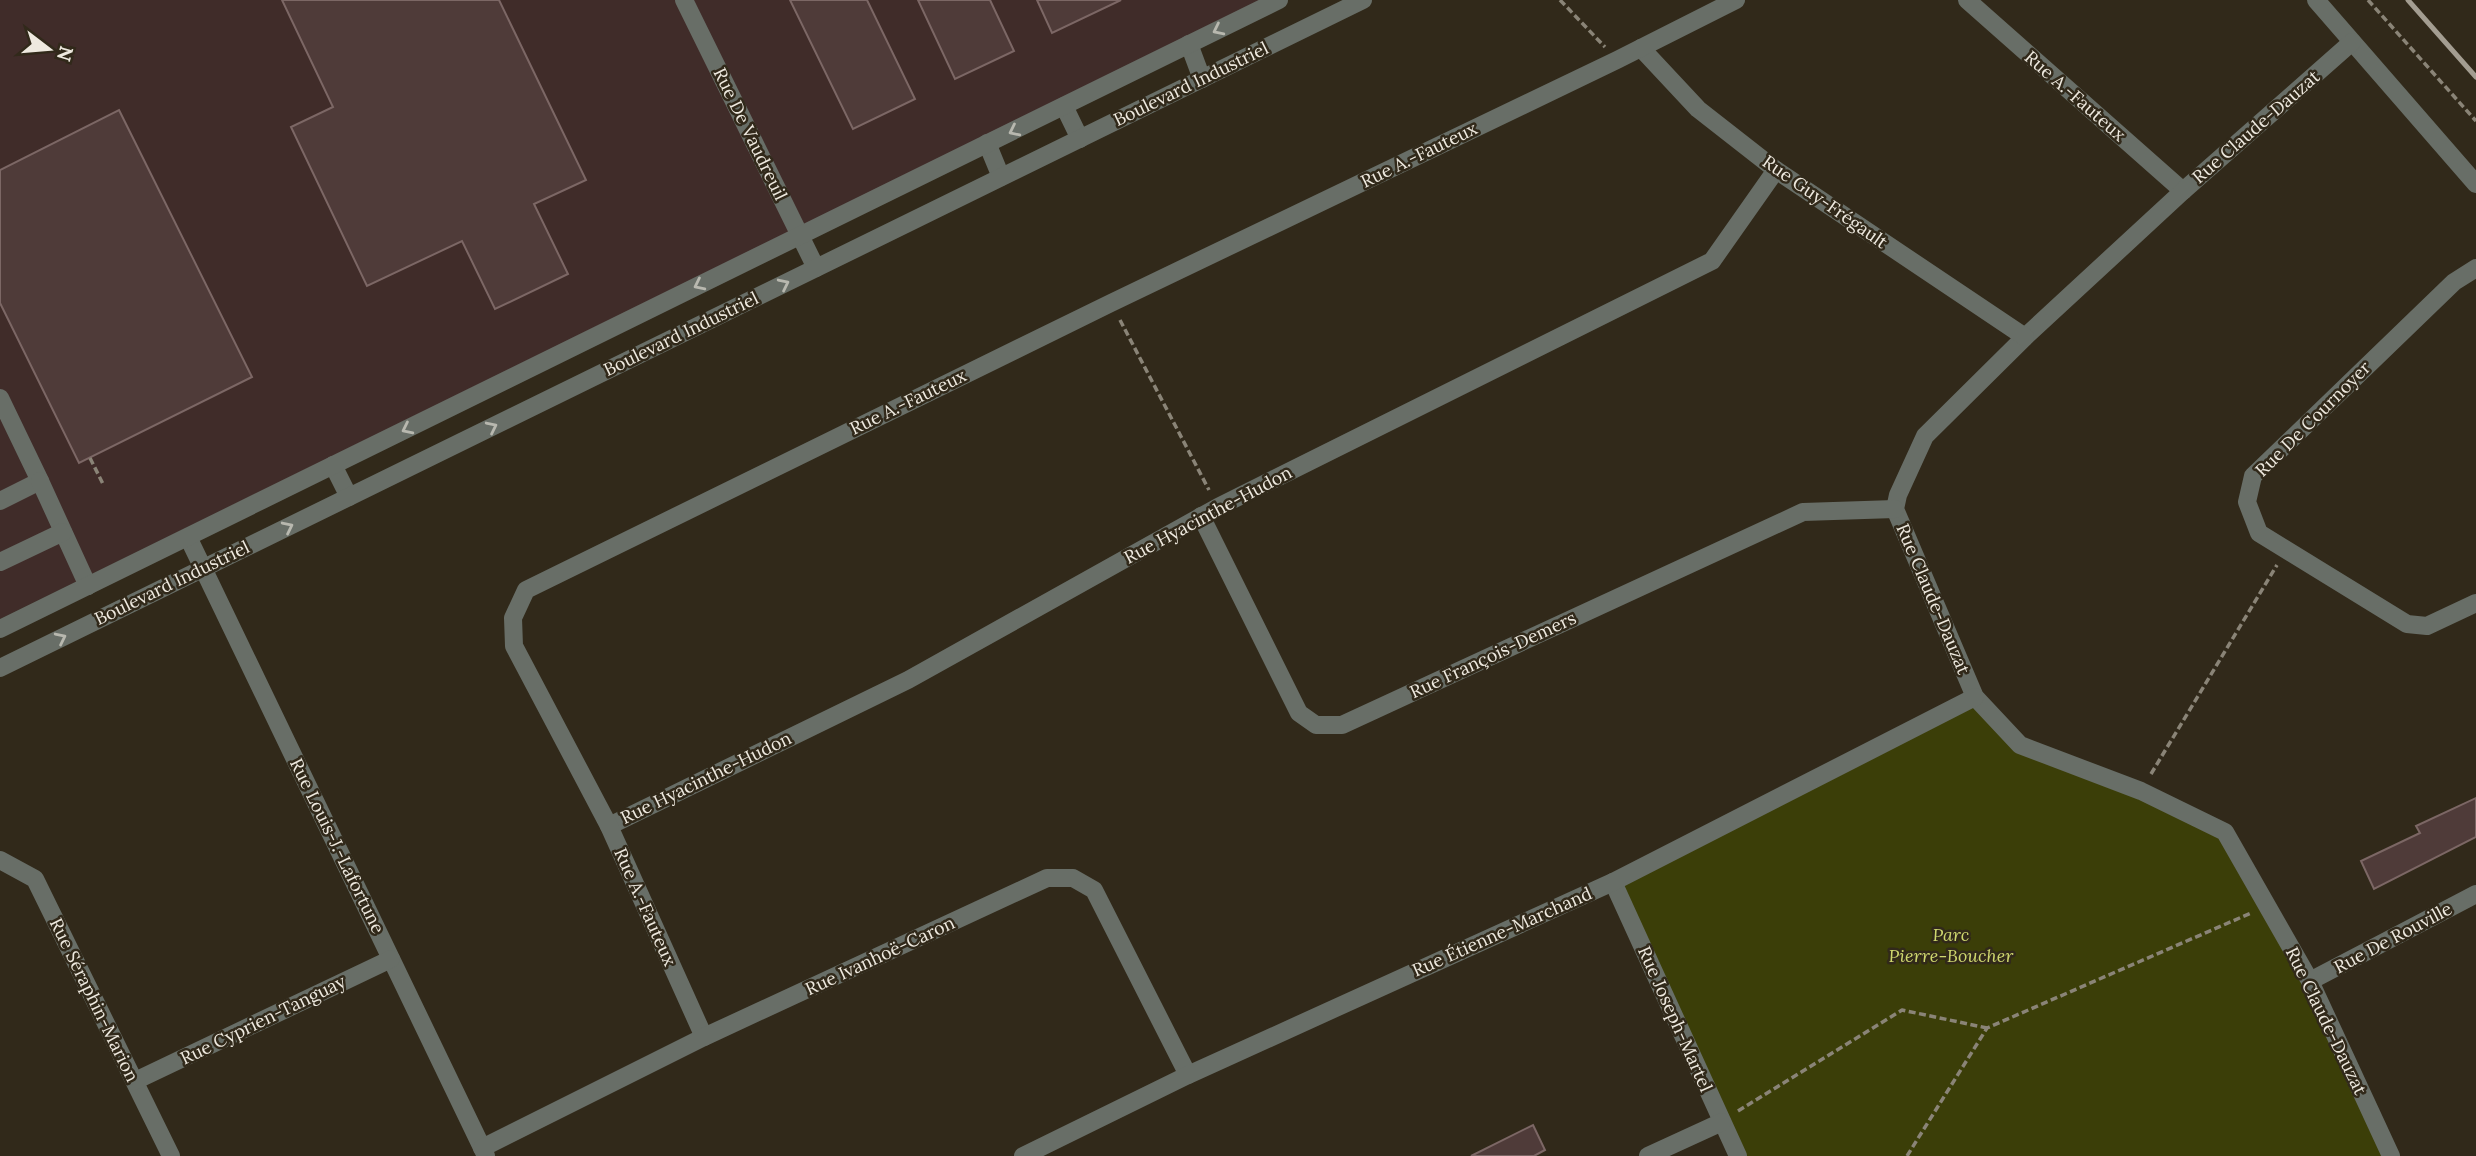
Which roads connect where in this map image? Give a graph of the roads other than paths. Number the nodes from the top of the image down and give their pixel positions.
1 (684, 0) edge
2 (1279, 0) edge
3 (1363, 0) edge
4 (1736, 0) edge
5 (1967, 0) edge
6 (2316, 0) edge
7 (2352, 41) junction
8 (1189, 44) junction
9 (1641, 48) junction
10 (1202, 79) junction
11 (1064, 106) junction
12 (1080, 139) junction
13 (987, 143) junction
14 (1776, 170) junction
15 (1001, 177) junction
16 (2476, 184) edge
17 (2183, 191) junction
18 (801, 235) junction
19 (816, 268) junction
20 (2476, 268) edge
21 (2025, 337) junction
22 (0, 398) edge
23 (333, 466) junction
24 (40, 481) junction
25 (349, 497) junction
26 (0, 501) edge
27 (1895, 509) junction
28 (1201, 516) junction
29 (63, 532) junction
30 (188, 537) junction
31 (0, 562) edge
32 (203, 569) junction
33 (88, 586) junction
34 (2476, 603) edge
35 (0, 629) edge
36 (0, 668) edge
37 (1975, 697) junction
38 (609, 826) junction
39 (0, 860) edge
40 (1613, 882) junction
41 (2476, 894) edge
42 (391, 958) junction
43 (2309, 981) junction
44 (704, 1037) junction
45 (1188, 1075) junction
46 (135, 1081) junction
47 (1722, 1122) junction
48 (484, 1152) edge
49 (171, 1156) edge
50 (1023, 1156) edge
51 (1648, 1156) edge
52 (1738, 1156) edge
53 (2391, 1156) edge

1 - 18 street, Rue De Vaudreuil
2 -> 8 street, Boulevard Industriel
3 - 10 street, Boulevard Industriel
4 - 9 street, Rue A.-Fauteux
5 - 17 street, Rue A.-Fauteux
6 - 7 street
7 - 16 street
7 - 17 street, Rue Claude-Dauzat
8 - 10 street
8 - 11 street, Boulevard Industriel
9 - 14 street, Rue Guy-Frégault
9 - 38 street, Rue A.-Fauteux
10 - 12 street, Boulevard Industriel
11 - 12 street
11 -> 13 street, Boulevard Industriel
12 - 15 street, Boulevard Industriel
13 - 15 street
13 - 18 street, Boulevard Industriel
14 - 21 street, Rue Guy-Frégault
14 - 28 street, Rue Hyacinthe-Hudon
15 - 19 street, Boulevard Industriel
17 - 21 street, Rue Claude-Dauzat
18 - 19 street, Rue De Vaudreuil
18 -> 23 street, Boulevard Industriel
25 -> 19 street, Boulevard Industriel
20 - 34 street, Rue De Cournoyer
21 - 27 street, Rue Claude-Dauzat
22 - 24 street
23 - 25 street
23 - 30 street, Boulevard Industriel
24 - 26 street
24 - 29 street
32 -> 25 street, Boulevard Industriel
27 - 28 street, Rue François-Demers
27 - 37 street, Rue Claude-Dauzat
28 - 38 street, Rue Hyacinthe-Hudon
29 - 31 street
29 - 33 street
30 - 32 street, Rue Louis-J.-Lafortune
30 - 33 street, Boulevard Industriel
36 -> 32 street, Boulevard Industriel
32 - 42 street, Rue Louis-J.-Lafortune
33 - 35 street, Boulevard Industriel
37 - 40 street, Rue Étienne-Marchand
37 - 43 street, Rue Claude-Dauzat
38 - 44 street, Rue A.-Fauteux
39 - 46 street, Rue Séraphin-Marion
40 - 45 street, Rue Étienne-Marchand
40 - 47 street, Rue Joseph-Martel
41 - 43 street, Rue De Rouville
42 - 46 street, Rue Cyprien-Tanguay
42 - 48 street, Rue Louis-J.-Lafortune
43 - 53 street, Rue Claude-Dauzat
44 - 45 street, Rue Ivanhoë-Caron
44 - 48 street, Rue Ivanhoë-Caron
45 - 50 street, Rue Étienne-Marchand
46 - 49 street, Rue Séraphin-Marion
47 - 51 street
47 - 52 street, Rue Joseph-Martel

